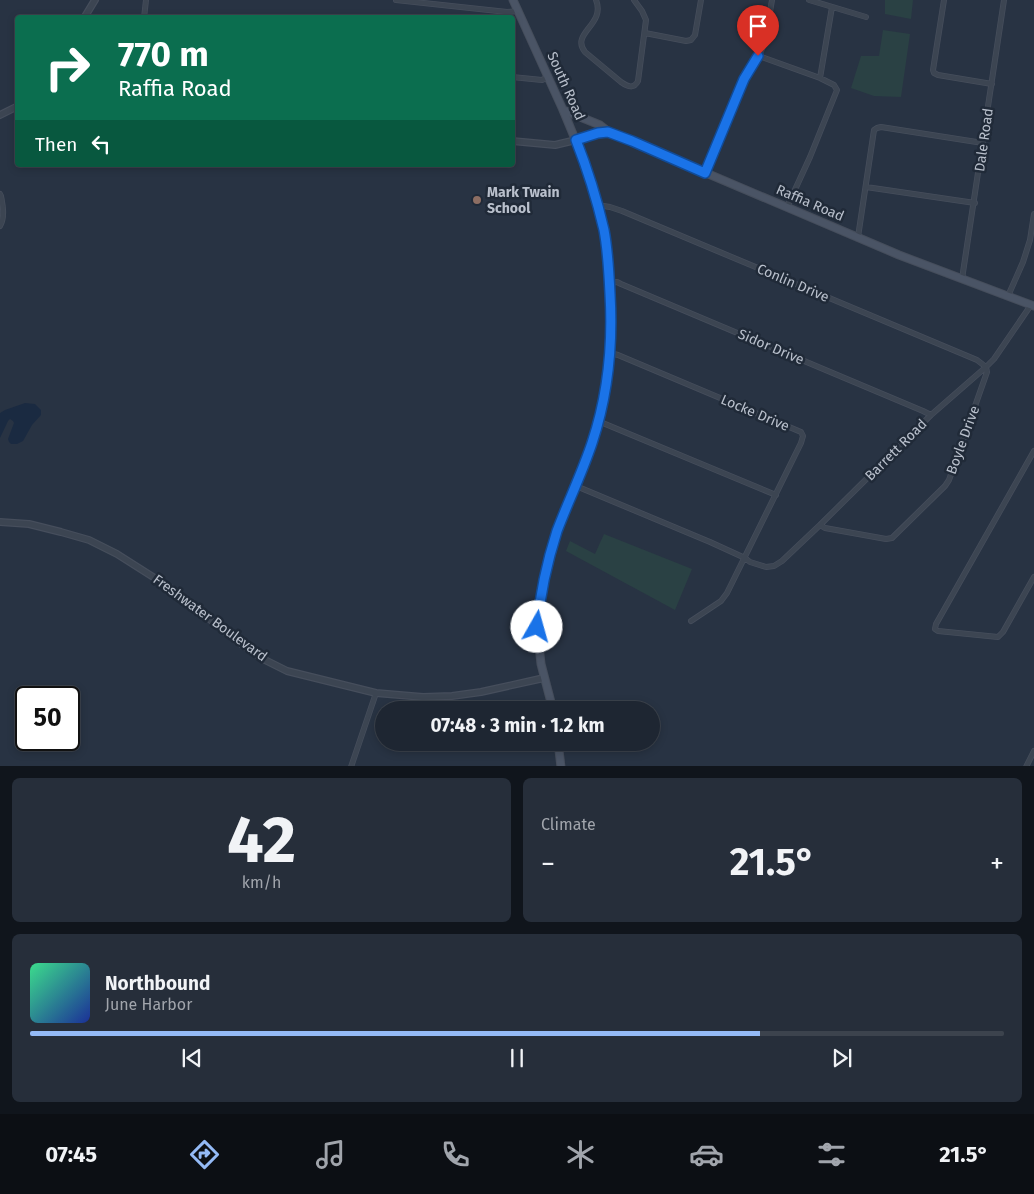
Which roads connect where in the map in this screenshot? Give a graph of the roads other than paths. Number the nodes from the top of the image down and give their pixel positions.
1 (95, 0) edge
2 (146, 0) edge
3 (396, 0) edge
4 (513, 0) edge
5 (596, 0) edge
6 (634, 0) edge
7 (701, 0) edge
8 (772, 0) edge
9 (808, 0) edge
10 (944, 0) edge
11 (1004, 0) edge
12 (832, 7) junction
13 (518, 11) junction
14 (86, 15) edge
15 (144, 15) edge
16 (866, 17) dead end
17 (645, 33) junction
18 (758, 56) junction
19 (515, 77) edge
20 (548, 77) junction
21 (820, 78) junction
22 (992, 84) junction
23 (15, 108) edge
24 (564, 110) junction
25 (0, 115) edge
26 (608, 132) junction
27 (576, 140) junction
28 (515, 141) edge
29 (983, 143) junction
30 (705, 173) junction
31 (866, 186) junction
32 (0, 194) edge
33 (975, 203) junction
34 (597, 205) junction
35 (787, 207) junction
36 (1034, 214) edge
37 (0, 226) edge
38 (858, 237) junction
39 (962, 279) junction
40 (610, 283) junction
41 (1008, 296) junction
42 (1033, 305) edge
43 (610, 353) junction
44 (986, 367) junction
45 (931, 415) junction
46 (598, 421) junction
47 (1034, 451) edge
48 (576, 486) junction
49 (776, 495) junction
50 (0, 522) edge
51 (820, 525) junction
52 (745, 558) junction
53 (1034, 577) edge
54 (690, 621) dead end
55 (544, 678) junction
56 (376, 693) junction
57 (550, 701) edge
58 (1034, 750) edge
59 (559, 751) edge
60 (351, 766) edge
61 (561, 766) edge
62 (1026, 766) edge

1 - 14 street
2 - 15 street
3 - 13 street
4 - 13 main road, South Road
5 - 17 street
6 - 17 street
7 - 17 street
8 - 18 street
9 - 12 street
10 - 22 street
11 - 22 street, Dale Road
12 - 16 street
12 - 21 street
13 - 20 main road, South Road
18 - 21 street
18 - 30 street
19 - 20 street
20 - 24 main road, South Road
21 - 35 street
22 - 29 street, Dale Road
23 - 25 street
24 - 26 main road, Raffia Road
24 - 27 main road, South Road
26 - 27 main road
26 - 30 main road, Raffia Road
27 - 28 street
27 - 34 main road, South Road
29 - 31 street
29 - 33 street, Dale Road
30 - 35 main road, Raffia Road
31 - 33 street
31 - 38 street
32 - 37 street
33 - 39 street, Dale Road
34 - 40 main road, South Road
34 - 44 street, Conlin Drive
35 - 38 main road, Raffia Road
36 - 41 street
38 - 39 main road, Raffia Road
39 - 41 main road, Raffia Road
40 - 43 main road, South Road
40 - 45 street, Sidor Drive
41 - 42 main road, Raffia Road
42 - 44 street, Barrett Road
43 - 46 main road, South Road
43 - 49 street, Locke Drive
44 - 45 street, Barrett Road
44 - 51 street, Boyle Drive
45 - 51 street, Barrett Road
46 - 48 main road, South Road
46 - 49 street
47 - 53 street
48 - 52 street
48 - 55 main road, South Road
49 - 52 street, Locke Drive
50 - 56 street, Freshwater Boulevard
51 - 52 street, Barrett Road
52 - 54 street, Locke Drive
55 - 56 street, Freshwater Boulevard
55 - 57 main road, South Road
56 - 60 street
58 - 62 street
59 - 61 main road

